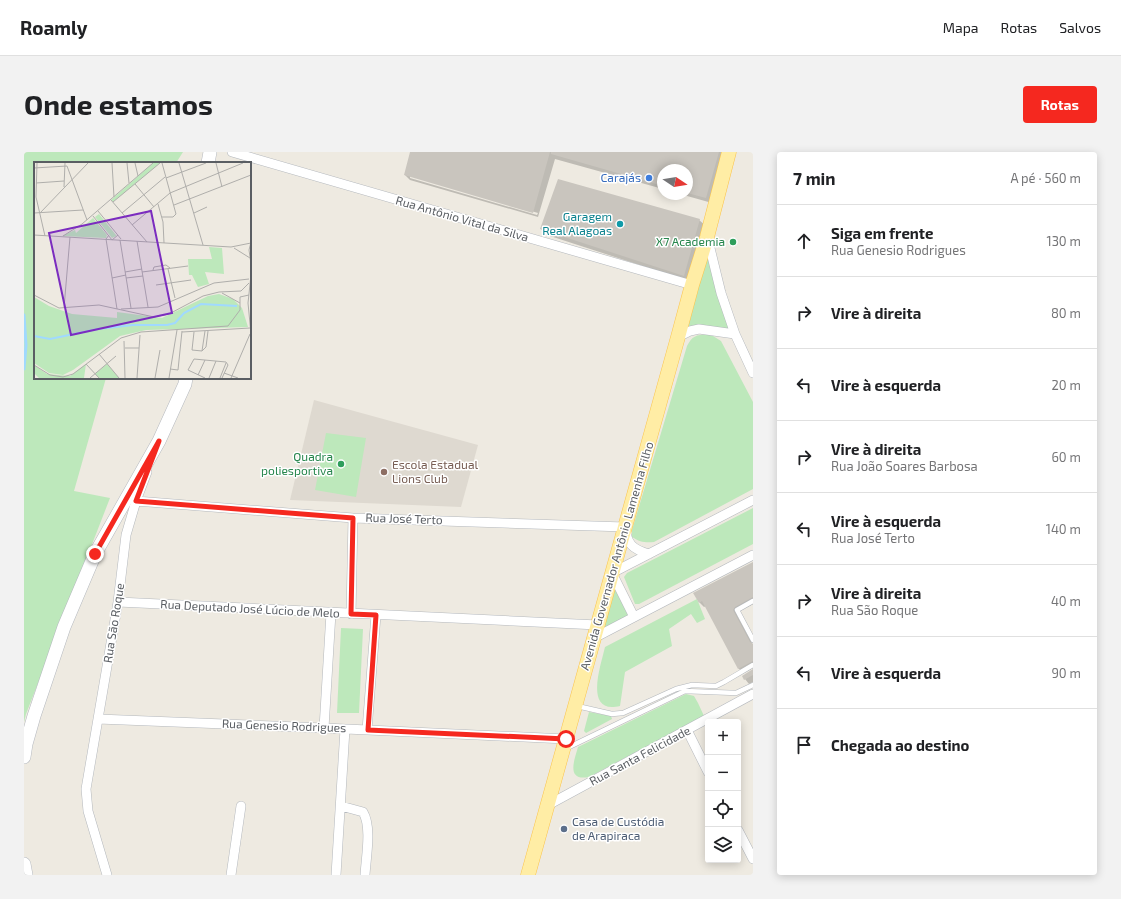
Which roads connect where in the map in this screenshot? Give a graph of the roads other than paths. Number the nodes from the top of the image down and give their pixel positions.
1 (210, 152) edge
2 (232, 152) edge
3 (729, 152) edge
4 (208, 162) edge
5 (707, 237) junction
6 (692, 285) junction
7 (735, 334) junction
8 (678, 337) junction
9 (753, 372) edge
10 (186, 379) edge
11 (159, 441) junction
12 (753, 500) edge
13 (136, 501) junction
14 (353, 518) junction
15 (625, 527) junction
16 (648, 554) junction
17 (753, 555) edge
18 (612, 572) junction
19 (753, 601) edge
20 (118, 602) junction
21 (331, 613) junction
22 (351, 614) junction
23 (376, 615) junction
24 (634, 617) junction
25 (596, 632) junction
26 (753, 640) edge
27 (753, 665) edge
28 (753, 684) edge
29 (753, 694) edge
30 (575, 706) junction
31 (98, 719) junction
32 (324, 728) junction
33 (346, 729) junction
34 (368, 730) junction
35 (687, 730) junction
36 (565, 744) junction
37 (24, 757) edge
38 (705, 766) edge
39 (548, 805) junction
40 (241, 806) dead end
41 (341, 806) junction
42 (741, 836) edge
43 (753, 859) edge
44 (24, 864) edge
45 (26, 875) edge
46 (107, 875) edge
47 (231, 875) edge
48 (336, 875) edge
49 (365, 875) edge
50 (528, 875) edge

1 - 4 main road
2 - 6 street, Rua Antônio Vital da Silva
3 - 5 main road, Avenida Governador Antônio Lamenha Filho
5 - 6 main road, Avenida Governador Antônio Lamenha Filho
5 - 7 street
6 - 8 main road, Avenida Governador Antônio Lamenha Filho
7 - 8 street
7 - 9 street
8 - 15 main road, Avenida Governador Antônio Lamenha Filho
10 - 11 main road, Rua São Roque
11 - 13 street, Rua São Roque
11 - 37 main road
12 - 16 street
13 - 14 street, Rua José Terto
13 - 20 street, Rua São Roque
14 - 15 street, Rua José Terto
14 - 22 street
15 - 16 street
15 - 18 main road, Avenida Governador Antônio Lamenha Filho
16 - 18 street
17 - 24 street
18 - 24 street
18 - 25 main road, Avenida Governador Antônio Lamenha Filho
19 - 26 lane
20 - 21 street, Rua Deputado José Lúcio de Melo
20 - 31 street, Rua São Roque
21 - 22 street, Rua Deputado José Lúcio de Melo
21 - 32 street
22 - 23 street, Rua Deputado José Lúcio de Melo
23 - 25 street, Rua Deputado José Lúcio de Melo
23 - 34 street
24 - 25 street
25 - 30 main road, Avenida Governador Antônio Lamenha Filho
27 - 30 lane
28 - 36 lane
29 - 35 street, Rua Santa Felicidade
30 - 36 main road, Avenida Governador Antônio Lamenha Filho
31 - 32 street, Rua Genesio Rodrigues
31 - 46 street, Rua São Roque
32 - 33 street, Rua Genesio Rodrigues
33 - 34 street, Rua Genesio Rodrigues
33 - 41 street
34 - 36 street, Rua Genesio Rodrigues
35 - 38 street
35 - 39 street, Rua Santa Felicidade
36 - 39 main road, Avenida Governador Antônio Lamenha Filho
39 - 50 main road, Avenida Governador Antônio Lamenha Filho
40 - 47 street
41 - 48 street
41 - 49 street
42 - 43 street
44 - 45 main road

